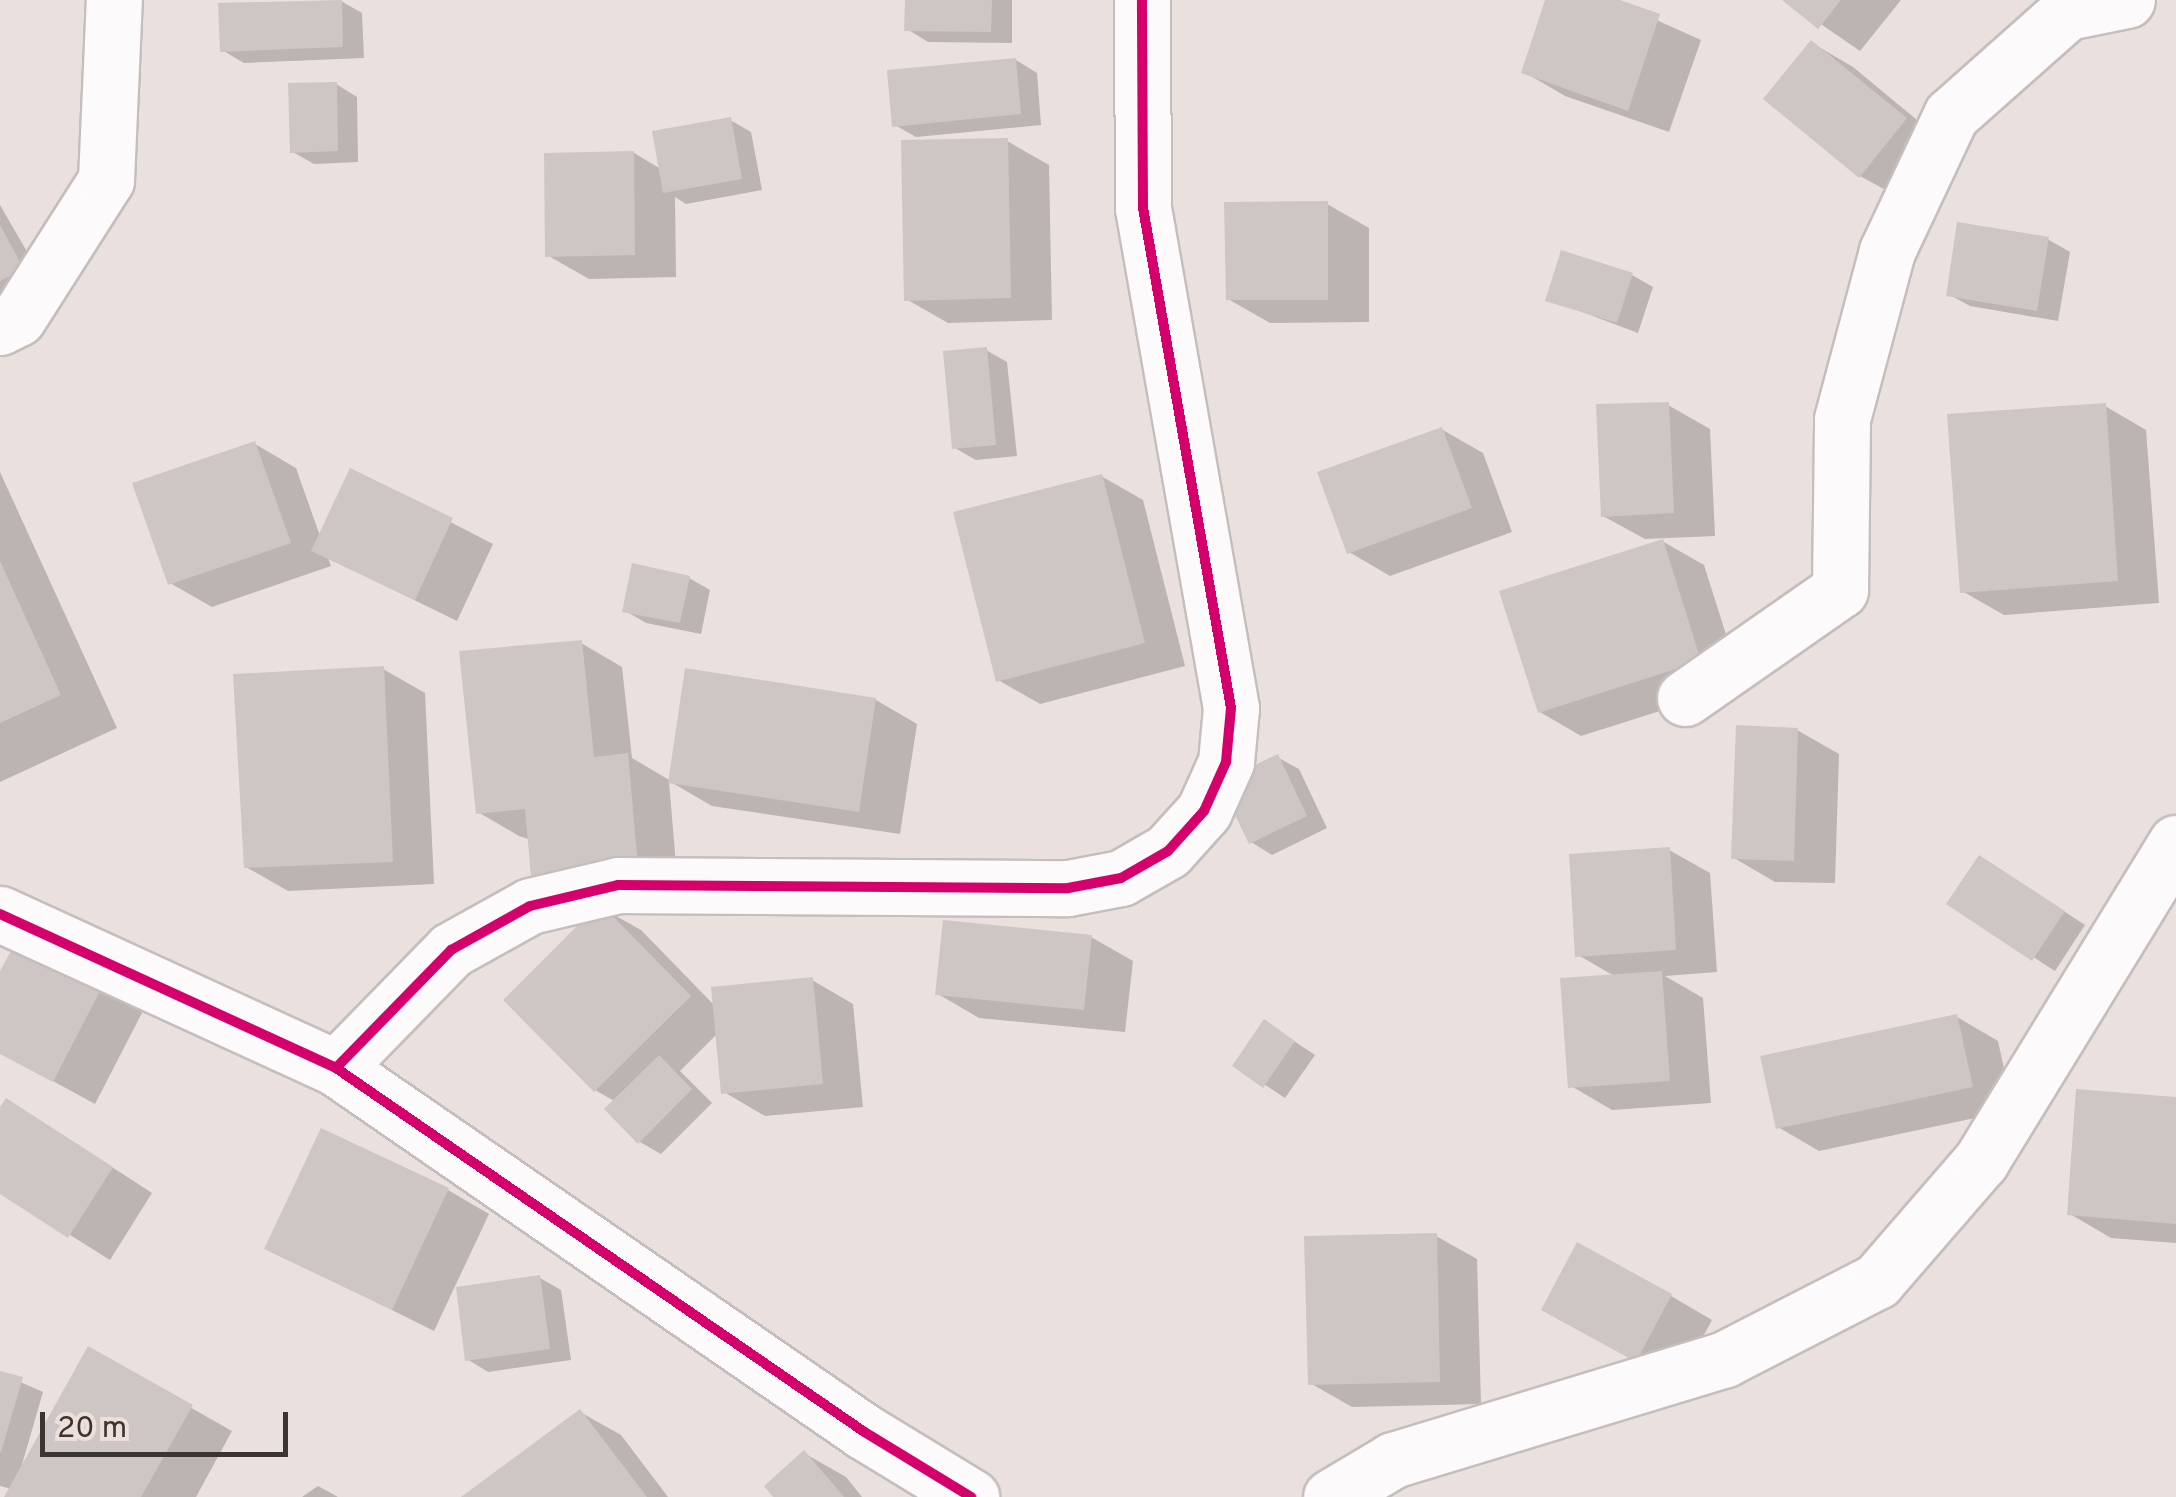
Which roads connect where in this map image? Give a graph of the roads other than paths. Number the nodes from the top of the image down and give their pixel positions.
1 (114, 0) edge
2 (1142, 0) edge
3 (2128, 0) edge
4 (0, 326) edge
5 (1686, 698) dead end
6 (2176, 843) edge
7 (0, 914) edge
8 (336, 1068) junction
9 (971, 1497) edge
10 (1331, 1497) edge

1 - 4 street
2 - 8 street
3 - 5 street
6 - 10 street
7 - 8 street
8 - 9 street

